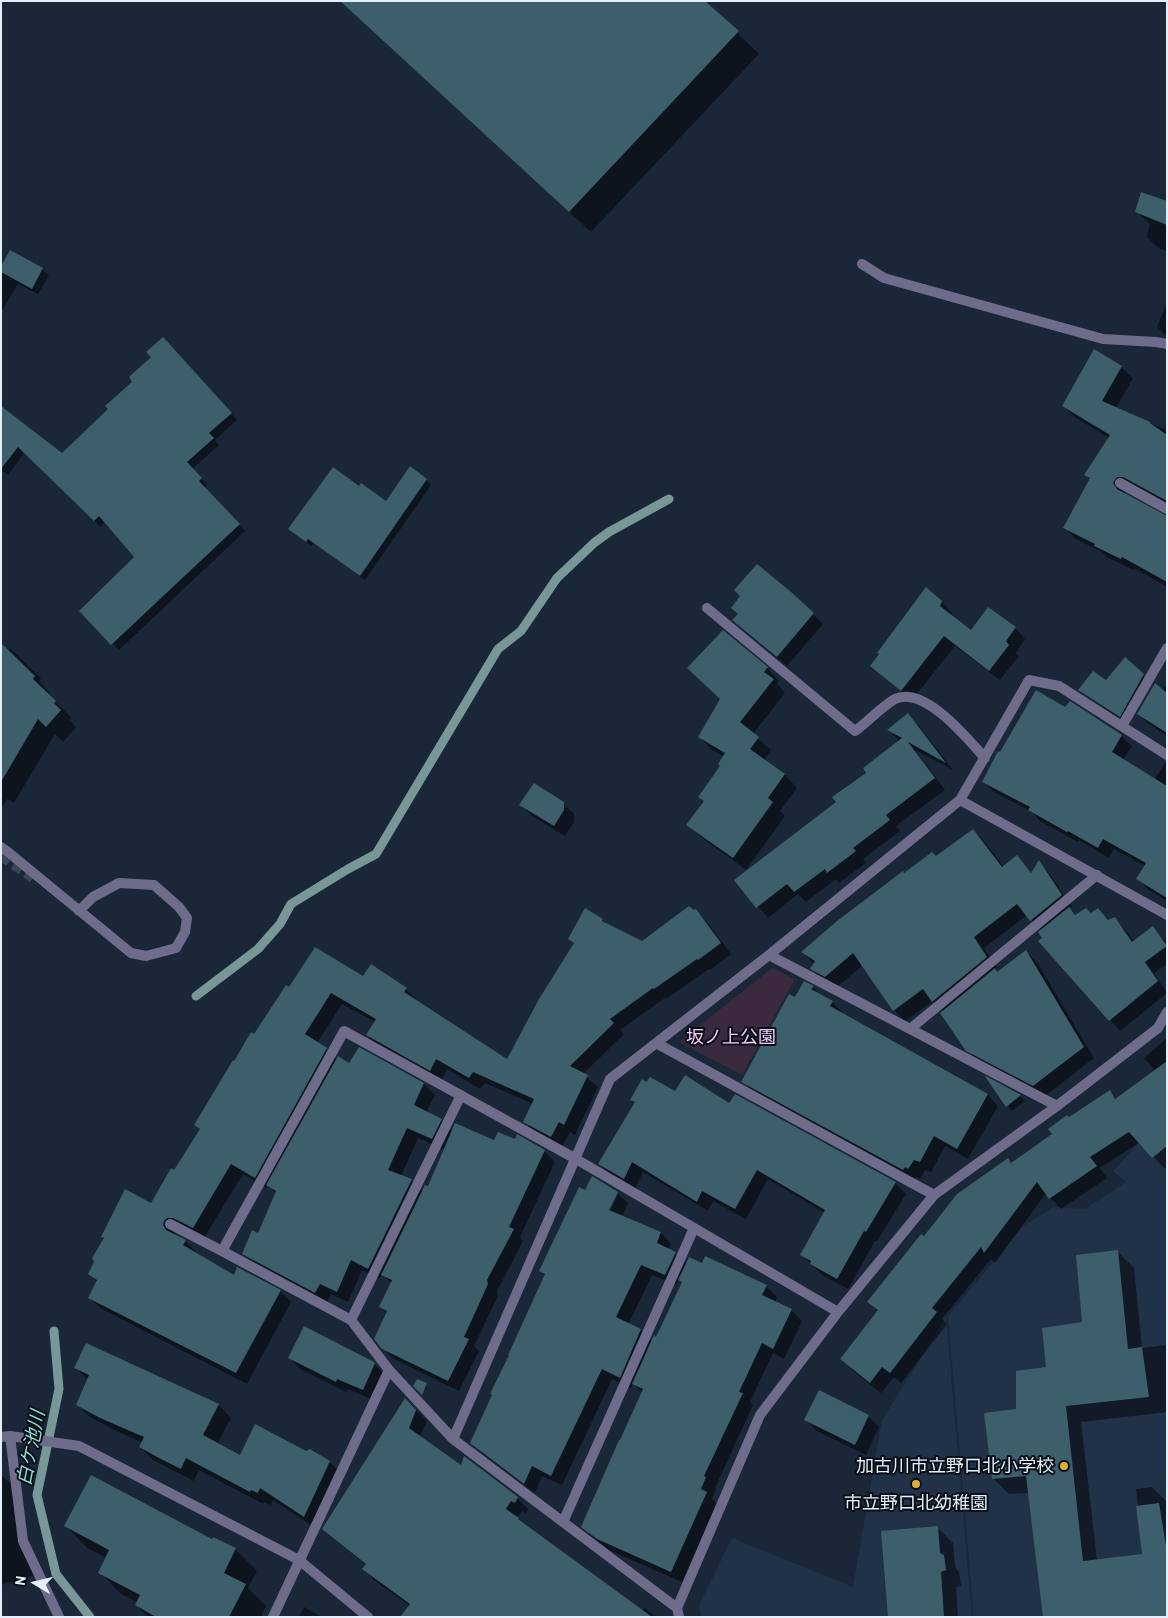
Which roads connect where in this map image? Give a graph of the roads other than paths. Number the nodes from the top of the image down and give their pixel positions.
1 (862, 264) dead end
2 (1167, 344) edge
3 (1120, 483) dead end
4 (1167, 509) edge
5 (707, 608) dead end
6 (1167, 648) edge
7 (1122, 726) junction
8 (1167, 755) edge
9 (985, 758) junction
10 (960, 800) junction
11 (1, 847) edge
12 (1096, 875) junction
13 (79, 911) junction
14 (1167, 914) edge
15 (769, 954) junction
16 (1167, 1012) edge
17 (910, 1029) junction
18 (656, 1043) junction
19 (461, 1095) junction
20 (1057, 1106) junction
21 (576, 1159) junction
22 (934, 1195) junction
23 (170, 1224) dead end
24 (694, 1228) junction
25 (222, 1251) junction
26 (838, 1312) junction
27 (352, 1320) junction
28 (390, 1370) junction
29 (6, 1437) edge
30 (453, 1439) junction
31 (563, 1522) junction
32 (298, 1560) junction
33 (678, 1613) edge
34 (59, 1617) edge
35 (273, 1617) edge
36 (368, 1617) edge

1 - 2 street
3 - 4 street
5 - 9 street
6 - 7 street
7 - 8 street
7 - 9 street
9 - 10 street
10 - 12 street
10 - 15 street
11 - 13 street
12 - 14 street
12 - 17 street
13 - 13 street
15 - 17 street
15 - 18 street
16 - 20 street
17 - 20 street
18 - 21 street
18 - 22 street
19 - 21 street
19 - 25 street
19 - 27 street
20 - 22 street
21 - 24 street
21 - 30 street
22 - 26 street
23 - 25 street
24 - 26 street
24 - 31 street
25 - 27 street
26 - 33 street
27 - 28 street
28 - 30 street
28 - 32 street
29 - 32 street
29 - 34 street
30 - 31 street
31 - 33 street
32 - 35 street
32 - 36 street

